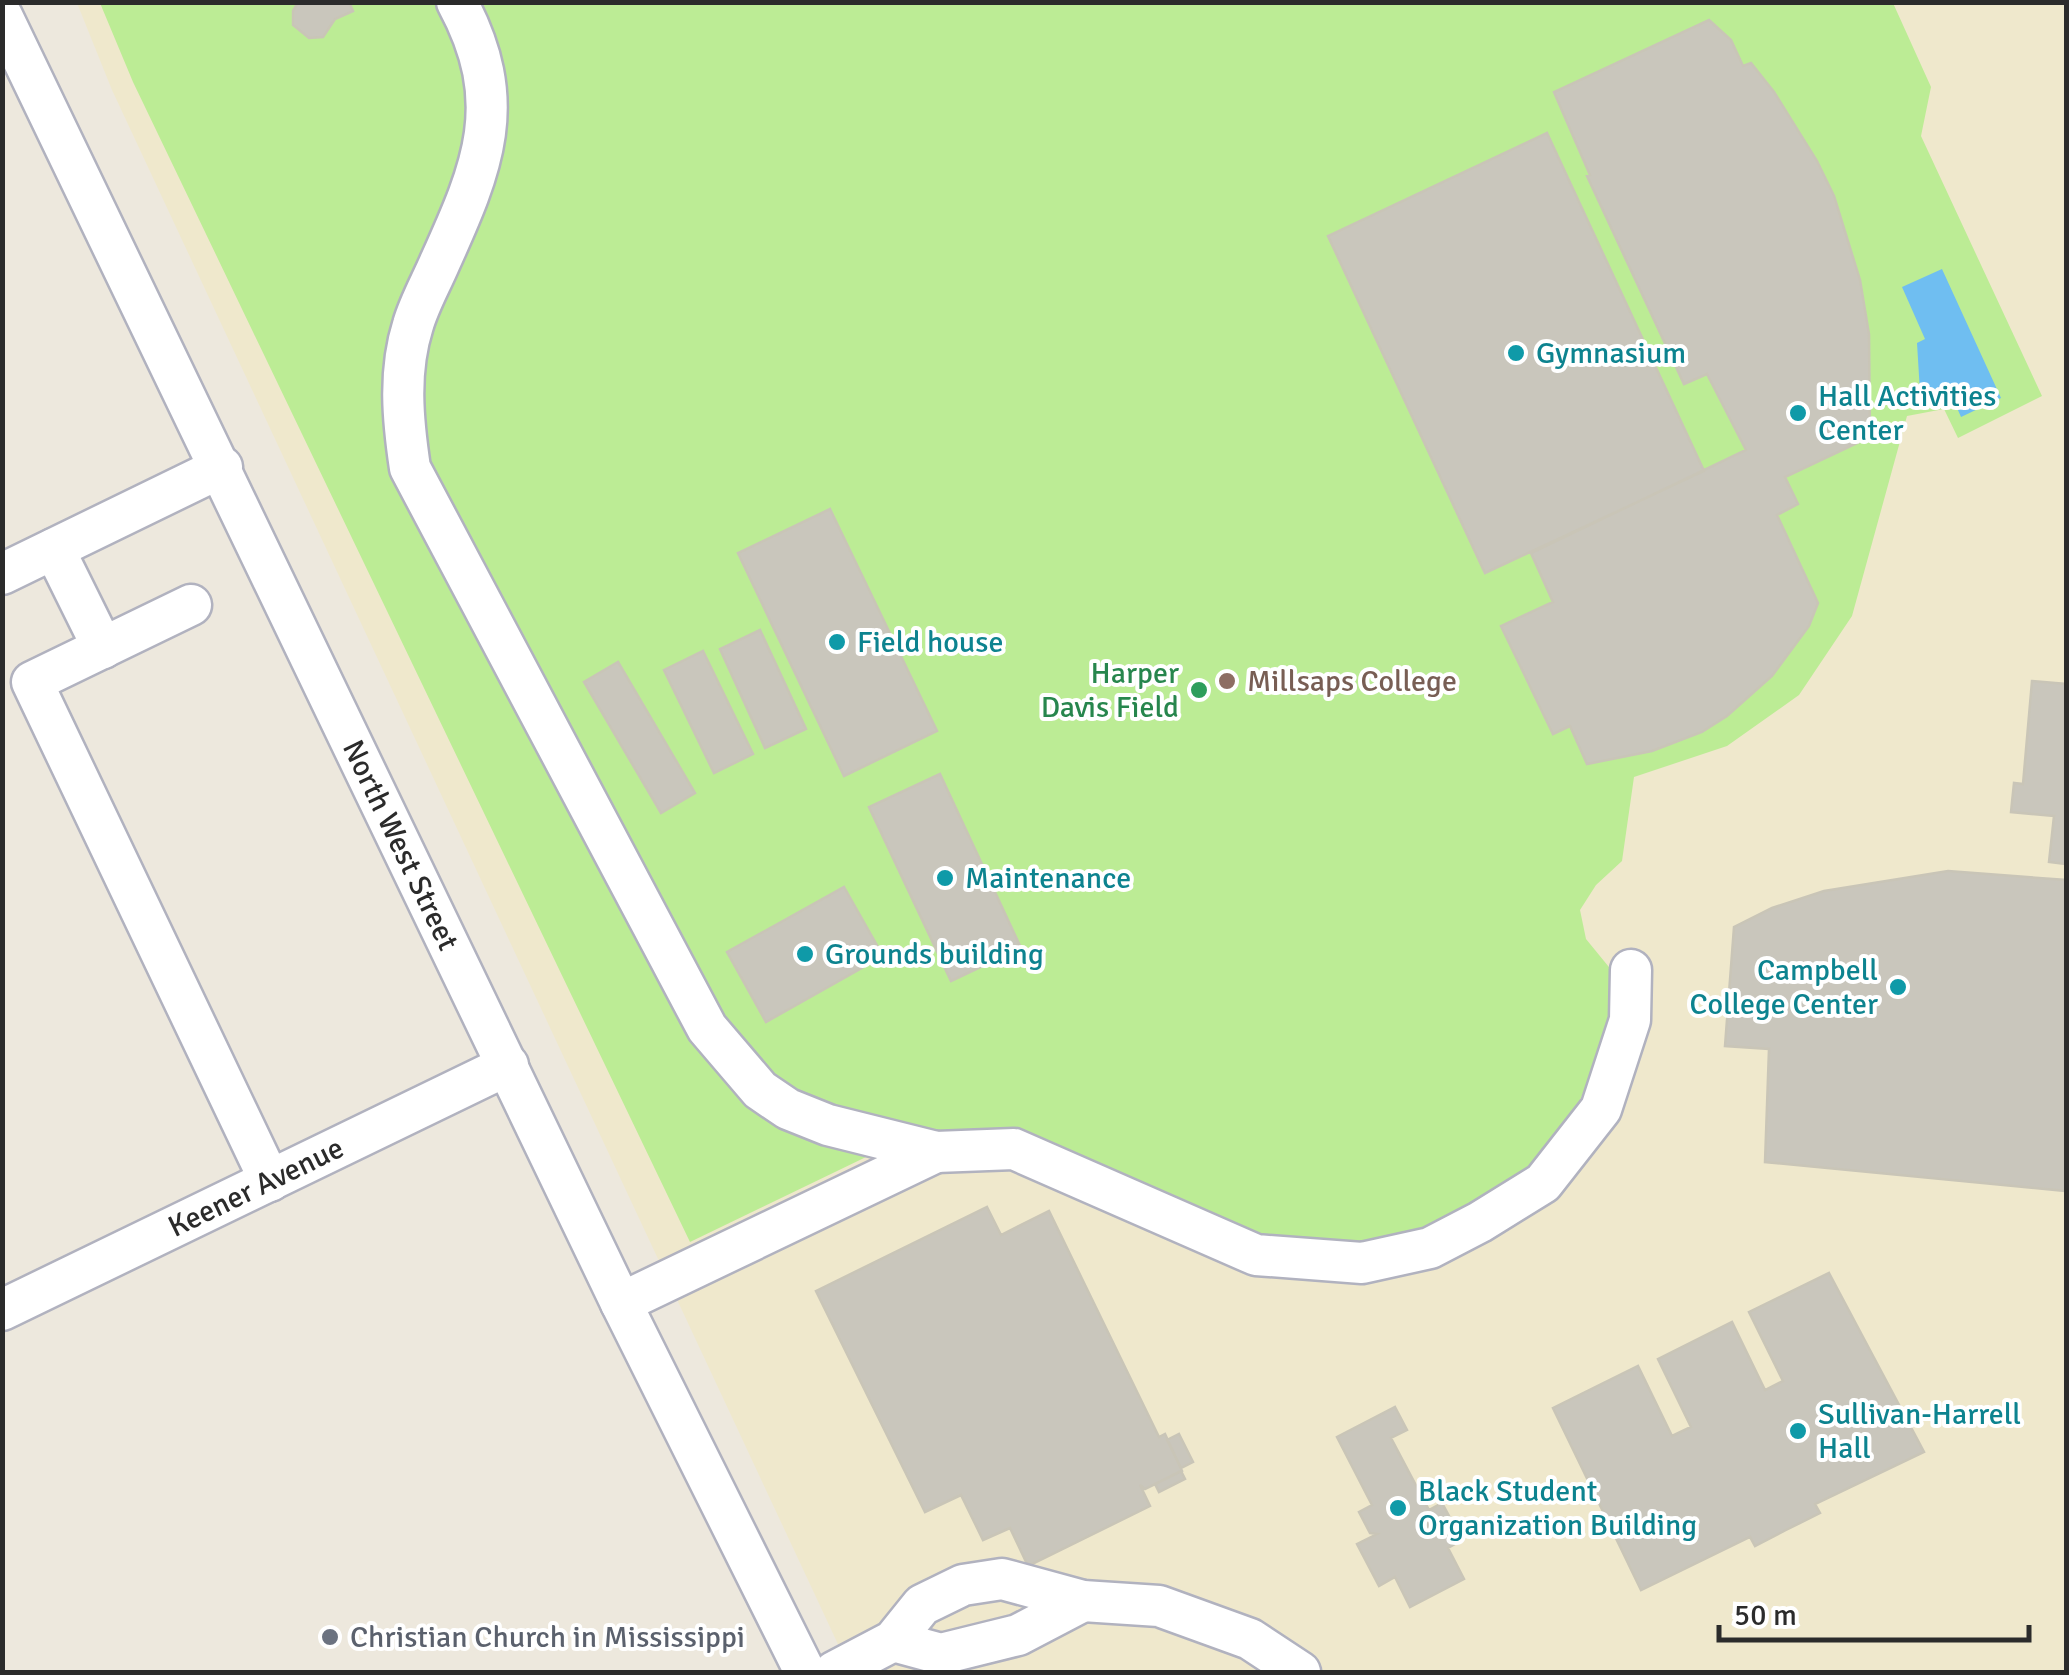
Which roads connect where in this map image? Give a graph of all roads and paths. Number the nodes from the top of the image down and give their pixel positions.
1 (457, 2) edge
2 (2, 16) edge
3 (222, 467) junction
4 (54, 549) junction
5 (2, 574) edge
6 (191, 605) dead end
7 (102, 648) junction
8 (1631, 970) dead end
9 (508, 1065) junction
10 (936, 1152) junction
11 (270, 1181) junction
12 (621, 1303) junction
13 (2, 1310) edge
14 (1083, 1602) junction
15 (893, 1641) junction
16 (805, 1672) edge
17 (834, 1672) edge
18 (1300, 1672) edge

1 - 10 street
2 - 3 street, North West Street
3 - 4 street
3 - 9 street, North West Street
4 - 5 street
4 - 7 street
6 - 7 street
7 - 11 street
8 - 10 street
9 - 11 street, Keener Avenue
9 - 12 street, North West Street
10 - 12 street
11 - 13 street, Keener Avenue
12 - 16 street, North West Street
14 - 15 street
14 - 15 street
14 - 18 street
15 - 17 street

